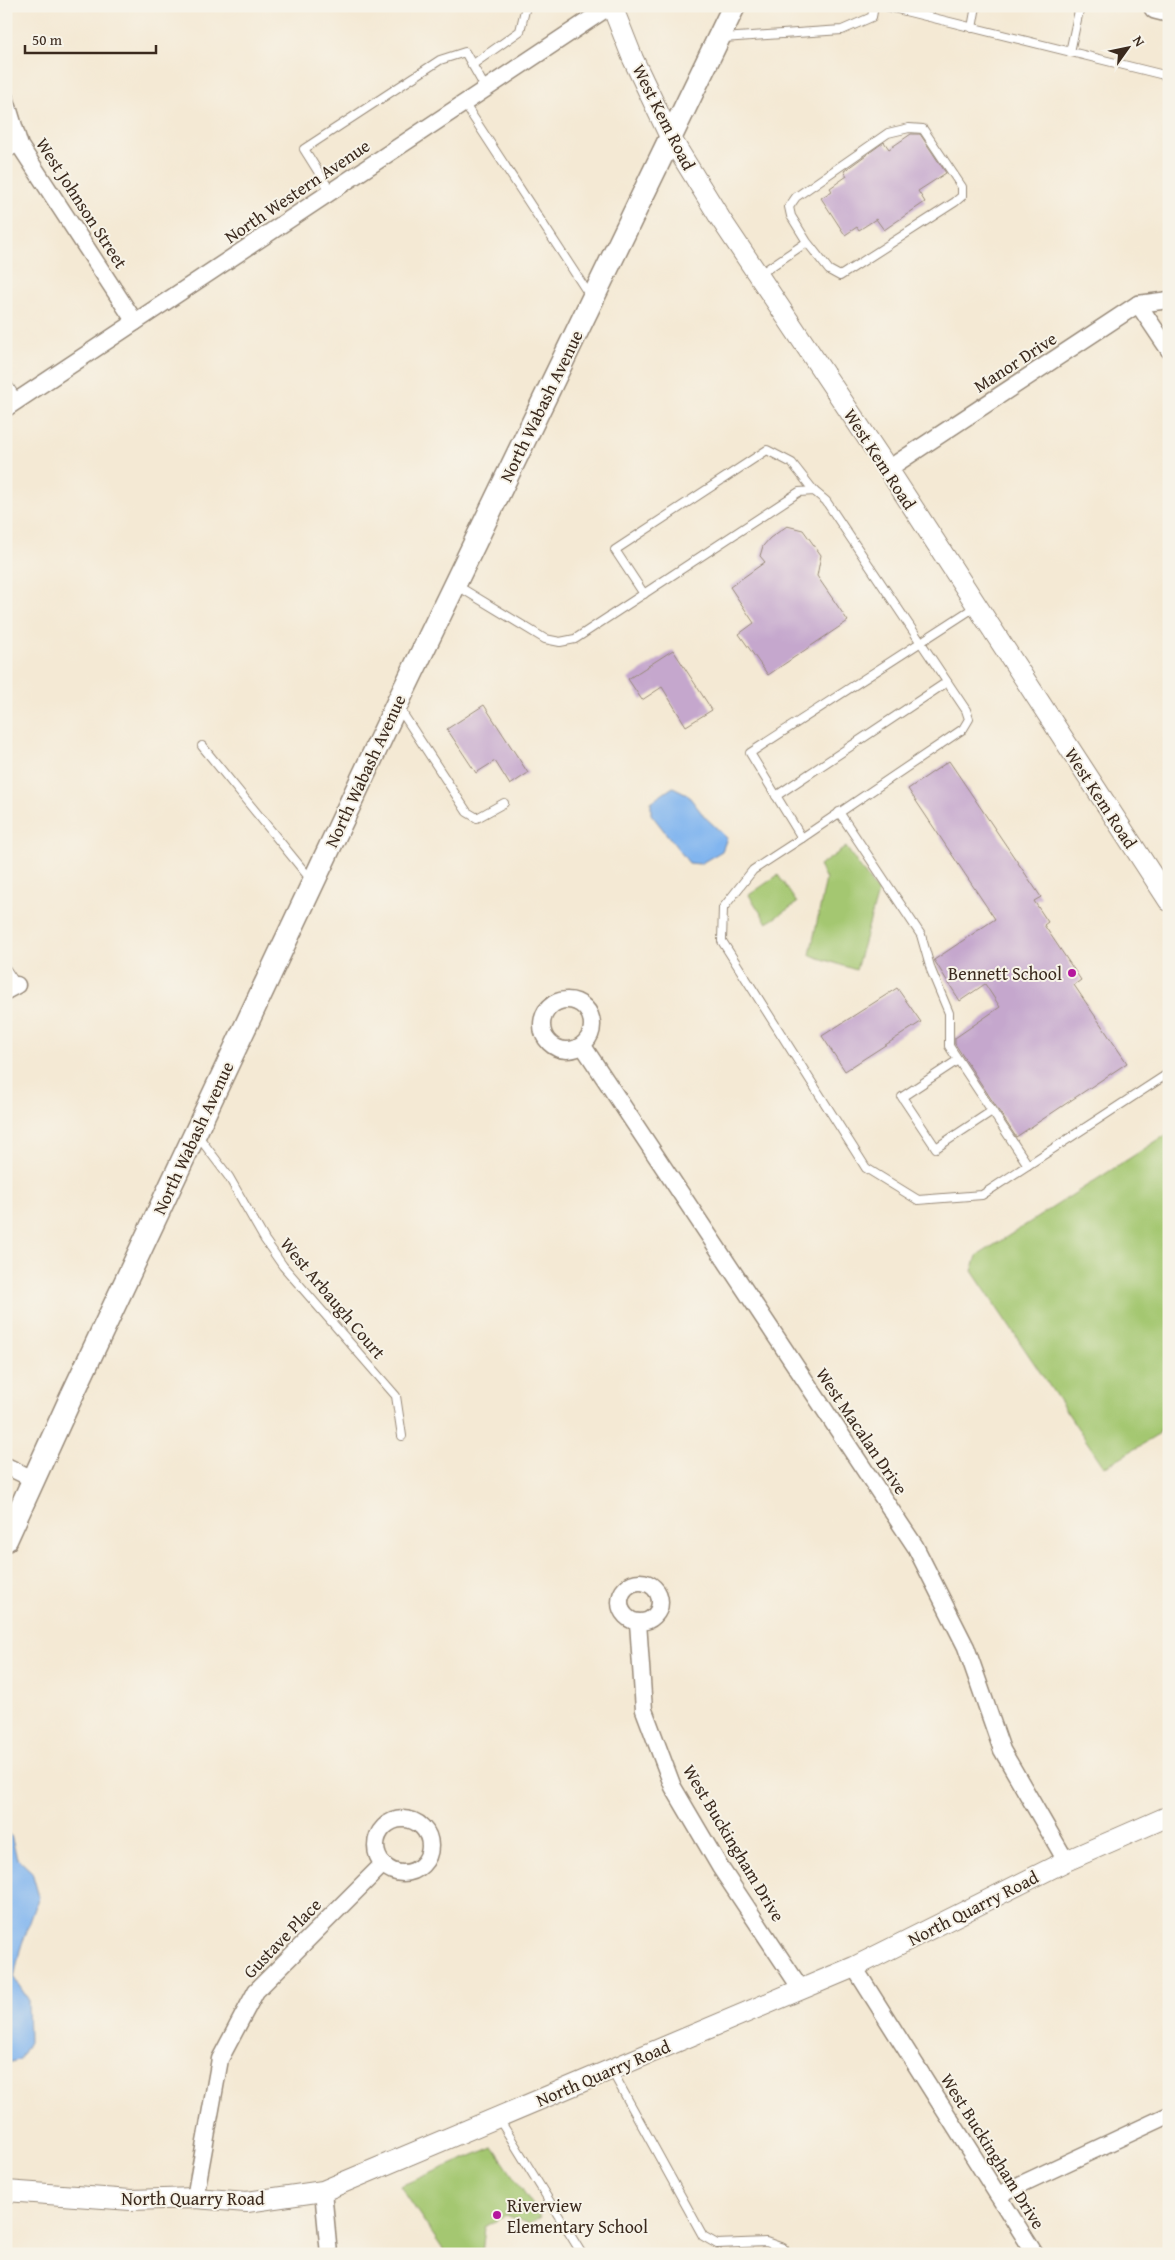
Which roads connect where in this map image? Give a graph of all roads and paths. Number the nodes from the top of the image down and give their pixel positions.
1 (526, 6) edge
2 (611, 6) edge
3 (734, 6) edge
4 (874, 6) edge
5 (885, 6) edge
6 (976, 6) edge
7 (1080, 6) edge
8 (1157, 6) edge
9 (1169, 9) edge
10 (972, 28) junction
11 (719, 38) junction
12 (1070, 52) junction
13 (472, 65) junction
14 (1169, 74) edge
15 (486, 89) junction
16 (6, 100) edge
17 (464, 103) junction
18 (670, 137) junction
19 (20, 146) junction
20 (6, 155) edge
21 (331, 192) junction
22 (807, 242) junction
23 (758, 275) junction
24 (592, 299) junction
25 (1169, 300) edge
26 (1138, 304) junction
27 (135, 322) junction
28 (1169, 350) edge
29 (6, 382) edge
30 (12, 404) edge
31 (888, 469) junction
32 (814, 491) junction
33 (454, 584) junction
34 (644, 594) junction
35 (976, 607) junction
36 (920, 643) junction
37 (947, 682) junction
38 (397, 704) junction
39 (202, 746) dead end
40 (776, 796) junction
41 (504, 803) dead end
42 (839, 812) junction
43 (802, 838) junction
44 (313, 882) junction
45 (1169, 901) edge
46 (6, 969) edge
47 (11, 988) edge
48 (582, 1046) dead end
49 (958, 1060) junction
50 (1169, 1073) edge
51 (992, 1111) junction
52 (196, 1132) junction
53 (1028, 1165) junction
54 (402, 1436) dead end
55 (6, 1466) edge
56 (33, 1479) junction
57 (6, 1540) edge
58 (638, 1622) dead end
59 (1169, 1816) edge
60 (1066, 1861) junction
61 (383, 1864) dead end
62 (854, 1968) junction
63 (801, 1989) junction
64 (610, 2070) junction
65 (1169, 2115) edge
66 (498, 2117) junction
67 (6, 2191) edge
68 (323, 2191) junction
69 (998, 2195) junction
70 (195, 2198) junction
71 (329, 2254) edge
72 (582, 2254) edge
73 (789, 2254) edge
74 (1034, 2254) edge

1 - 13 lane
2 - 15 street, North Western Avenue
2 - 18 street, West Kem Road
3 - 11 main road, North Wabash Avenue
4 - 11 lane
5 - 10 lane
6 - 10 lane
7 - 12 lane
8 - 9 highway
10 - 12 lane
11 - 18 main road, North Wabash Avenue
12 - 14 lane
13 - 15 lane
13 - 21 lane
15 - 17 street, North Western Avenue
16 - 19 street, West Johnson Street
17 - 21 street, North Western Avenue
17 - 24 lane
18 - 23 street, West Kem Road
18 - 24 main road, North Wabash Avenue
19 - 20 lane
19 - 27 street, West Johnson Street
21 - 27 street, North Western Avenue
22 - 22 lane
22 - 23 lane
23 - 31 street, West Kem Road
24 - 33 main road, North Wabash Avenue
25 - 26 street, Manor Drive
26 - 28 street
26 - 31 street, Manor Drive
27 - 30 street, North Western Avenue
29 - 30 lane
31 - 35 street, West Kem Road
32 - 34 lane
32 - 34 lane
32 - 36 lane
33 - 34 lane
33 - 38 main road, North Wabash Avenue
35 - 36 lane
35 - 45 street, West Kem Road
36 - 37 lane
36 - 40 lane
37 - 40 lane
37 - 42 lane
38 - 41 lane
38 - 44 main road, North Wabash Avenue
39 - 44 lane
40 - 43 lane
42 - 43 lane
42 - 49 lane
43 - 53 lane
44 - 52 main road, North Wabash Avenue
46 - 47 lane
48 - 60 street, West Macalan Drive
49 - 51 lane
49 - 51 lane
50 - 53 lane
51 - 53 lane
52 - 54 lane, West Arbaugh Court
52 - 56 main road, North Wabash Avenue
55 - 56 street
56 - 57 main road, North Wabash Avenue
58 - 63 street, West Buckingham Drive
59 - 60 street, North Quarry Road
60 - 62 street, North Quarry Road
61 - 70 street, Gustave Place
62 - 63 street, North Quarry Road
62 - 69 street, West Buckingham Drive
63 - 64 street, North Quarry Road
64 - 66 street, North Quarry Road
64 - 73 lane
65 - 69 street
66 - 68 street, North Quarry Road
66 - 72 lane
67 - 70 street, North Quarry Road
68 - 70 street, North Quarry Road
68 - 71 street
69 - 74 street, West Buckingham Drive

